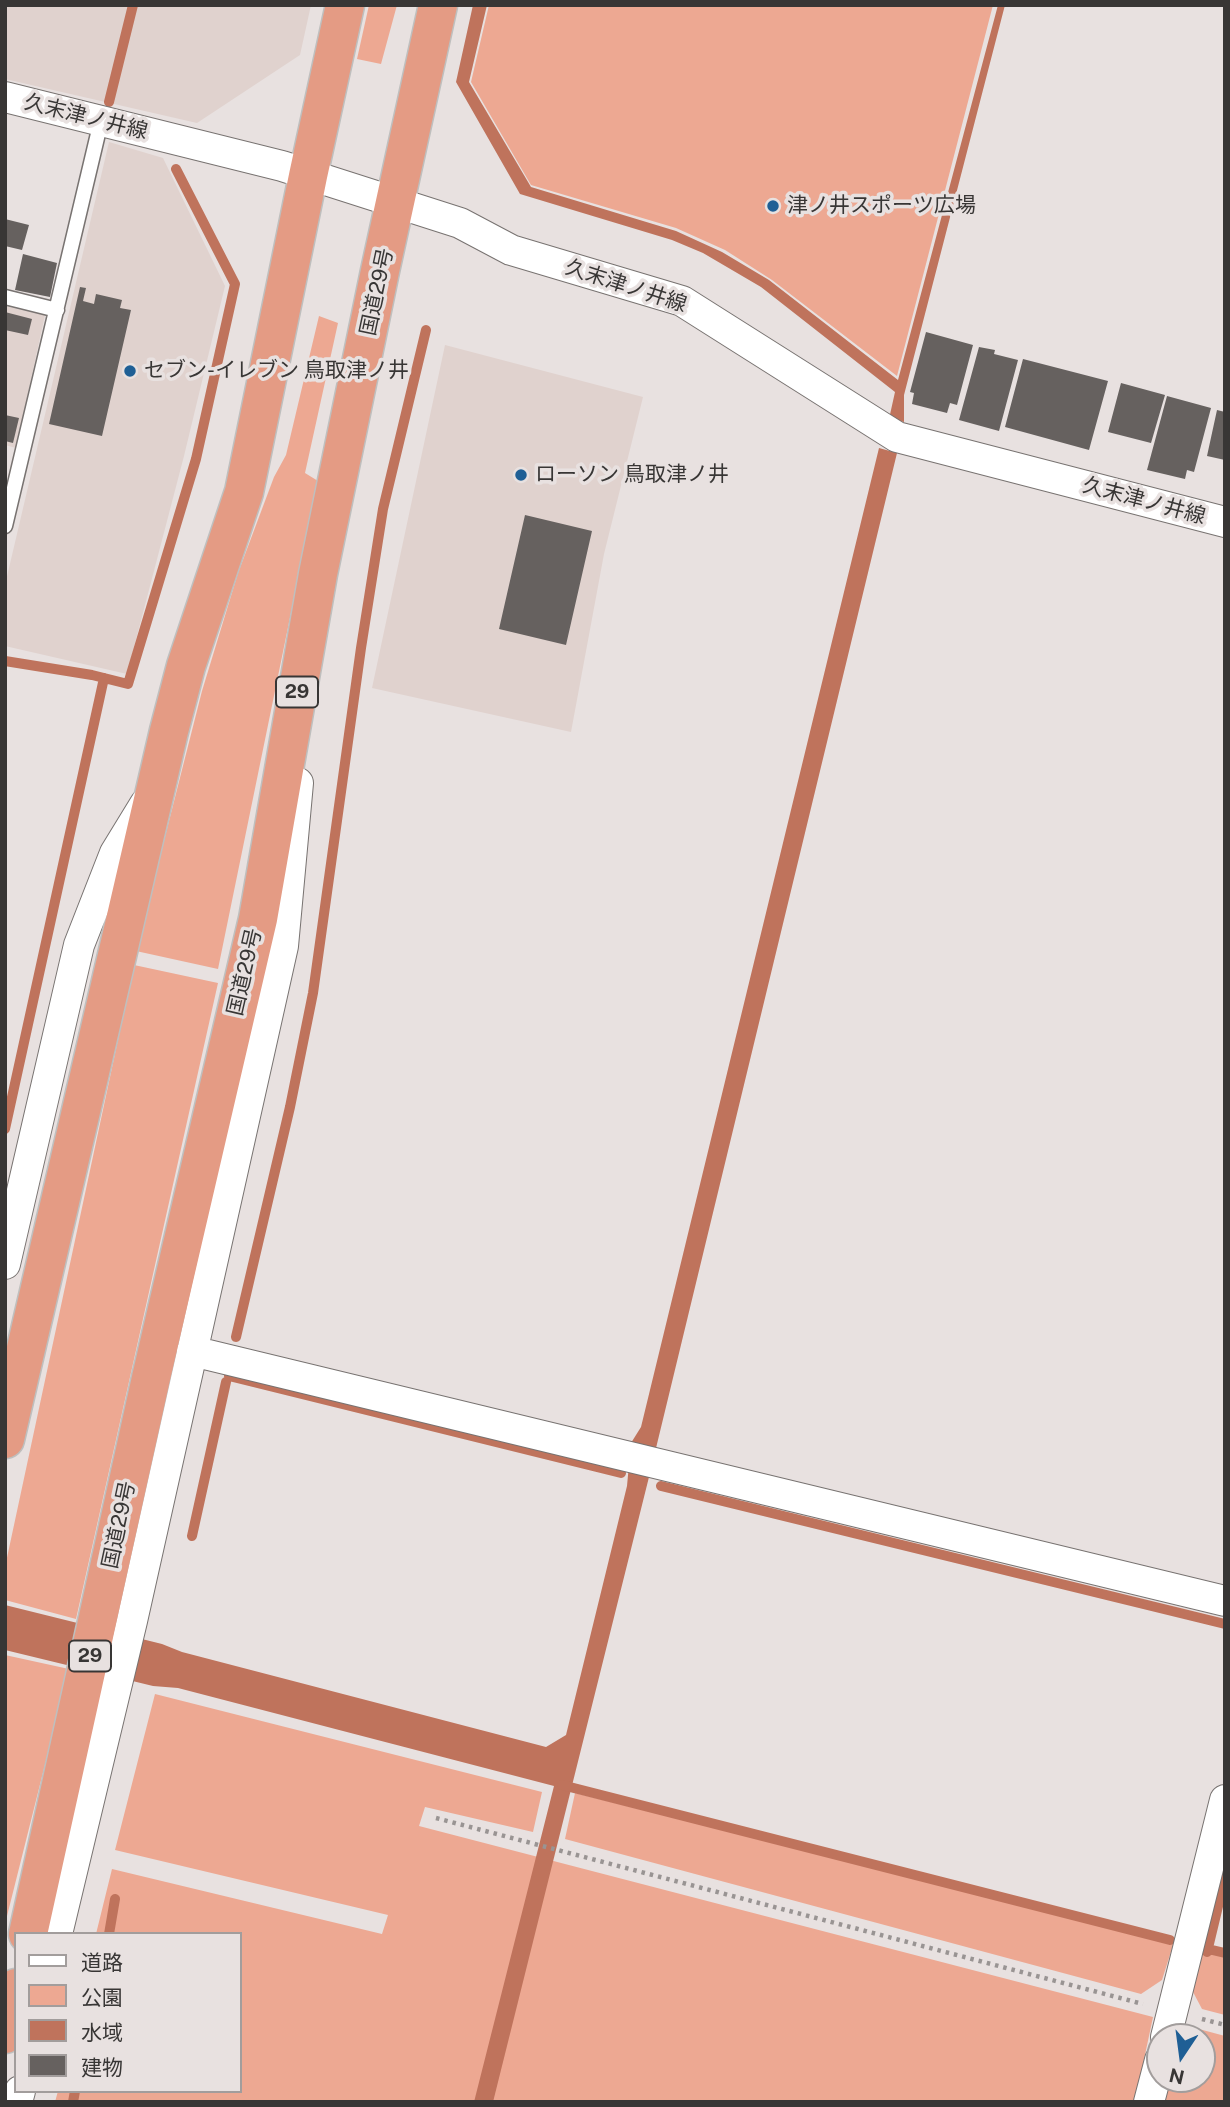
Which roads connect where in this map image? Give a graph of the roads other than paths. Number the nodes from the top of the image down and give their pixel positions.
1 (345, 5) edge
2 (438, 5) edge
3 (5, 97) edge
4 (101, 121) junction
5 (308, 176) junction
6 (396, 203) junction
7 (5, 297) edge
8 (57, 310) junction
9 (1225, 522) edge
10 (5, 526) edge
11 (318, 574) junction
12 (155, 789) junction
13 (5, 1265) edge
14 (192, 1352) junction
15 (5, 1439) edge
16 (1225, 1601) edge
17 (1225, 1800) edge
18 (28, 1932) edge
19 (57, 1932) edge
20 (14, 1996) edge
21 (1169, 2023) edge
22 (5, 2034) edge

1 - 5 highway
2 - 6 highway, 国道29号 / 29
3 - 4 street, 久末津ノ井線
4 - 5 street, 久末津ノ井線
4 - 8 lane
5 - 6 street, 久末津ノ井線
5 - 12 highway
6 - 9 street, 久末津ノ井線
6 - 11 highway, 国道29号 / 29
7 - 8 lane
8 - 10 lane
11 - 14 street
11 - 18 highway, 国道29号 / 29
12 - 13 street
12 - 15 highway
14 - 16 street
14 - 19 street
17 - 21 street
20 - 22 highway

